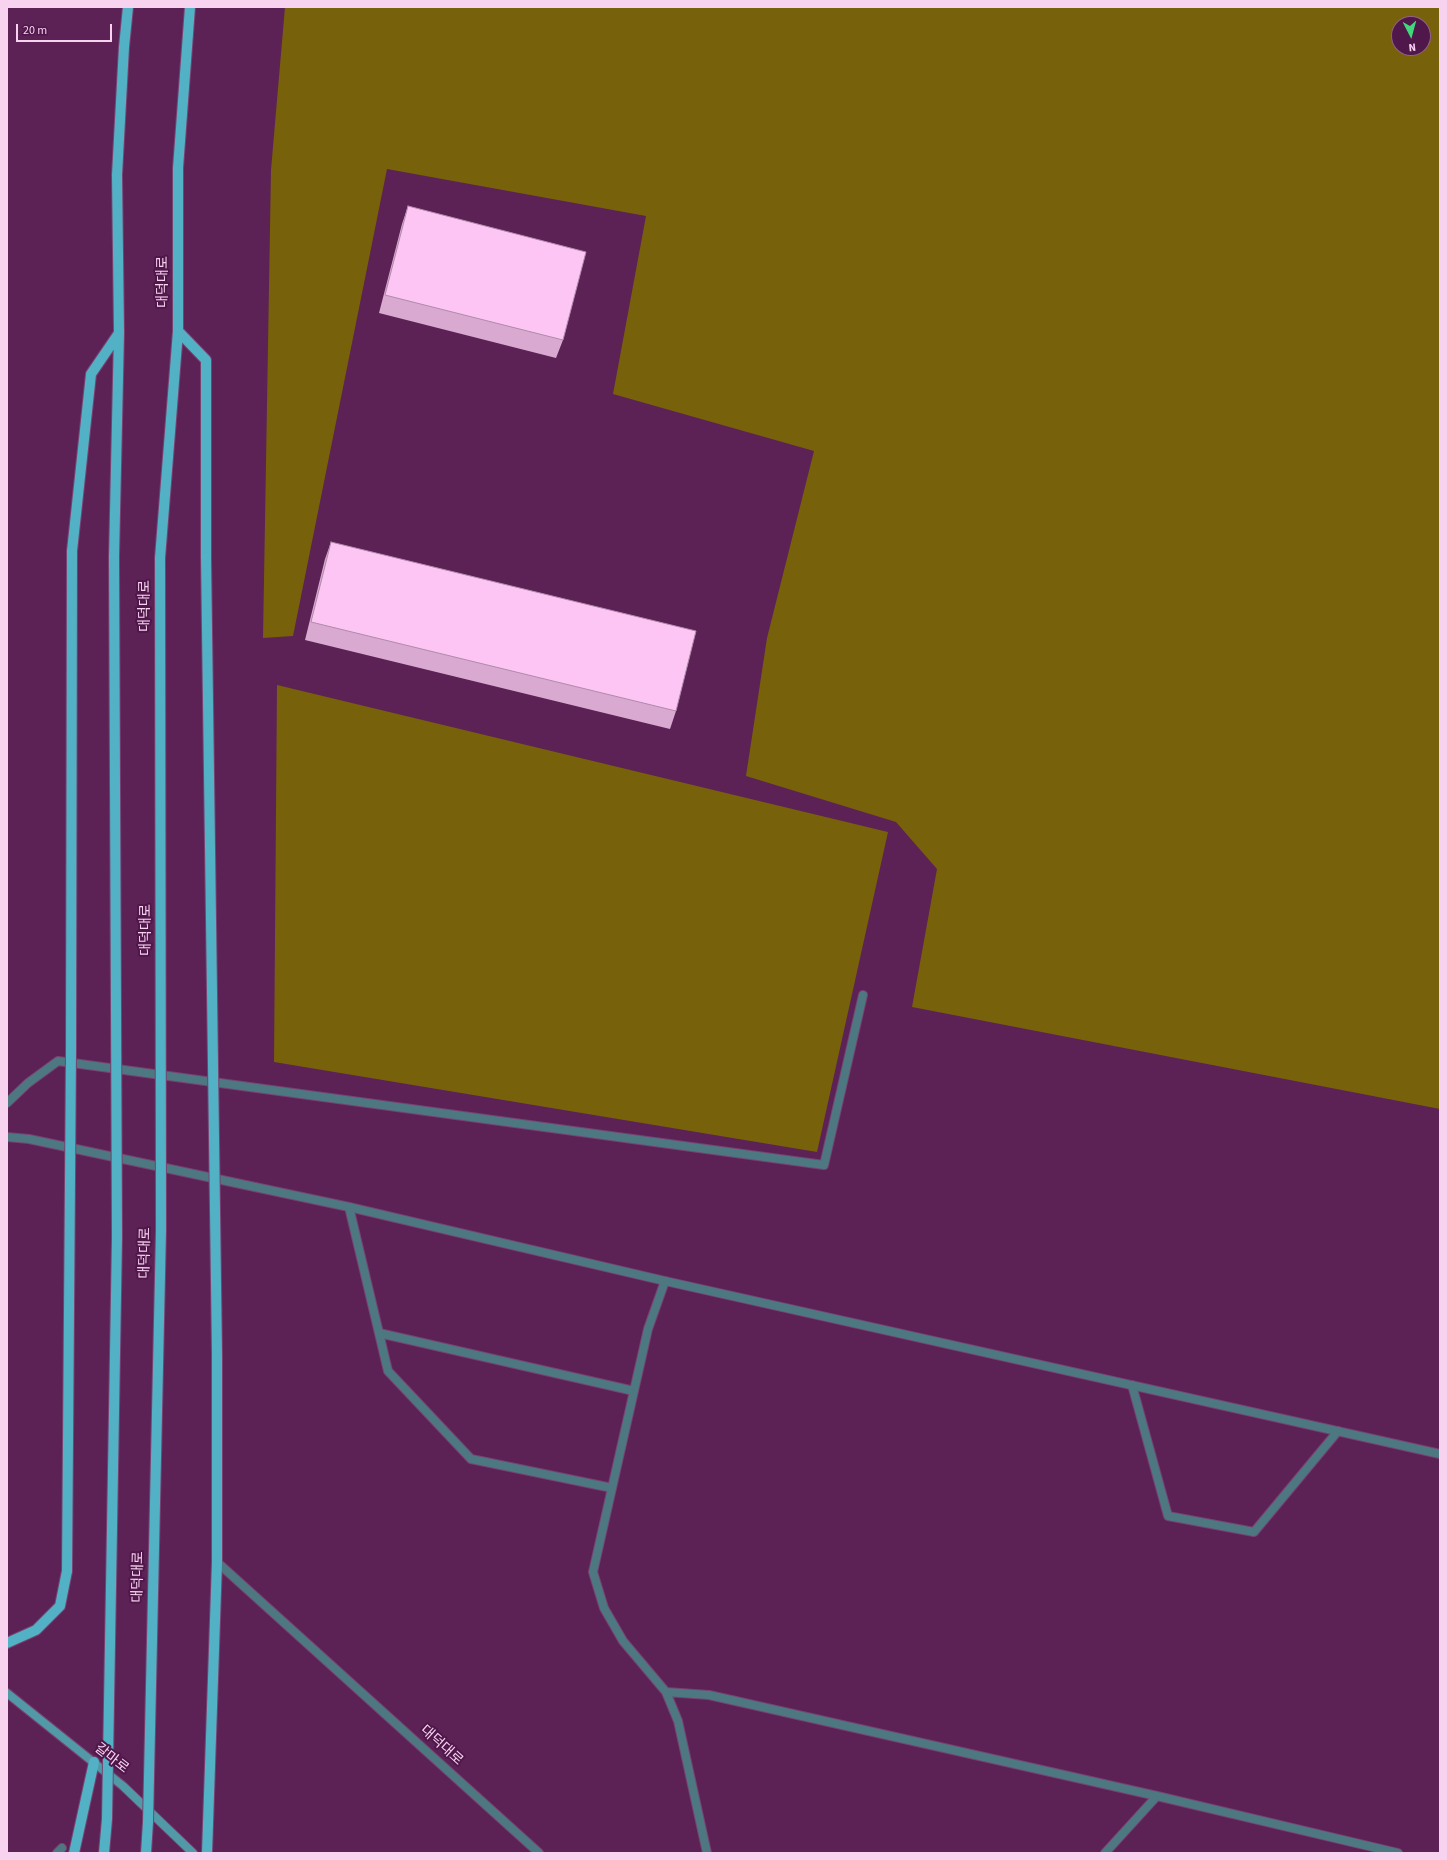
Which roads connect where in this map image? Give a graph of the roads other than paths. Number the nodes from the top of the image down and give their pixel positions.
1 (128, 7) edge
2 (190, 7) edge
3 (178, 331) junction
4 (119, 333) junction
5 (863, 995) dead end
6 (7, 1104) edge
7 (7, 1137) edge
8 (349, 1207) junction
9 (665, 1281) junction
10 (379, 1333) junction
11 (1132, 1385) junction
12 (634, 1391) junction
13 (1338, 1431) junction
14 (1440, 1454) edge
15 (612, 1488) junction
16 (217, 1562) junction
17 (7, 1643) edge
18 (666, 1692) junction
19 (7, 1693) edge
20 (94, 1762) junction
21 (1157, 1796) junction
22 (74, 1853) edge
23 (104, 1853) edge
24 (146, 1853) edge
25 (192, 1853) edge
26 (206, 1853) edge
27 (539, 1853) edge
28 (707, 1853) edge
29 (1105, 1853) edge
30 (1398, 1853) edge

1 - 4 main road, 대덕대로
2 - 3 main road, 대덕대로
3 - 16 main road, bridge
3 - 24 main road, 대덕대로, bridge
4 - 17 main road, bridge
4 - 23 main road, 대덕대로, bridge
5 - 6 street
7 - 8 street
8 - 9 street
8 - 10 street
9 - 11 street
9 - 12 street
10 - 12 street
10 - 15 street
11 - 13 street
11 - 13 street
12 - 15 street
13 - 14 street
15 - 18 street
16 - 26 main road
16 - 27 street, 대덕대로
18 - 21 street
18 - 28 street
19 - 20 main road, 갈마로
20 - 22 main road
20 - 25 main road, 갈마로
21 - 29 street
21 - 30 street

